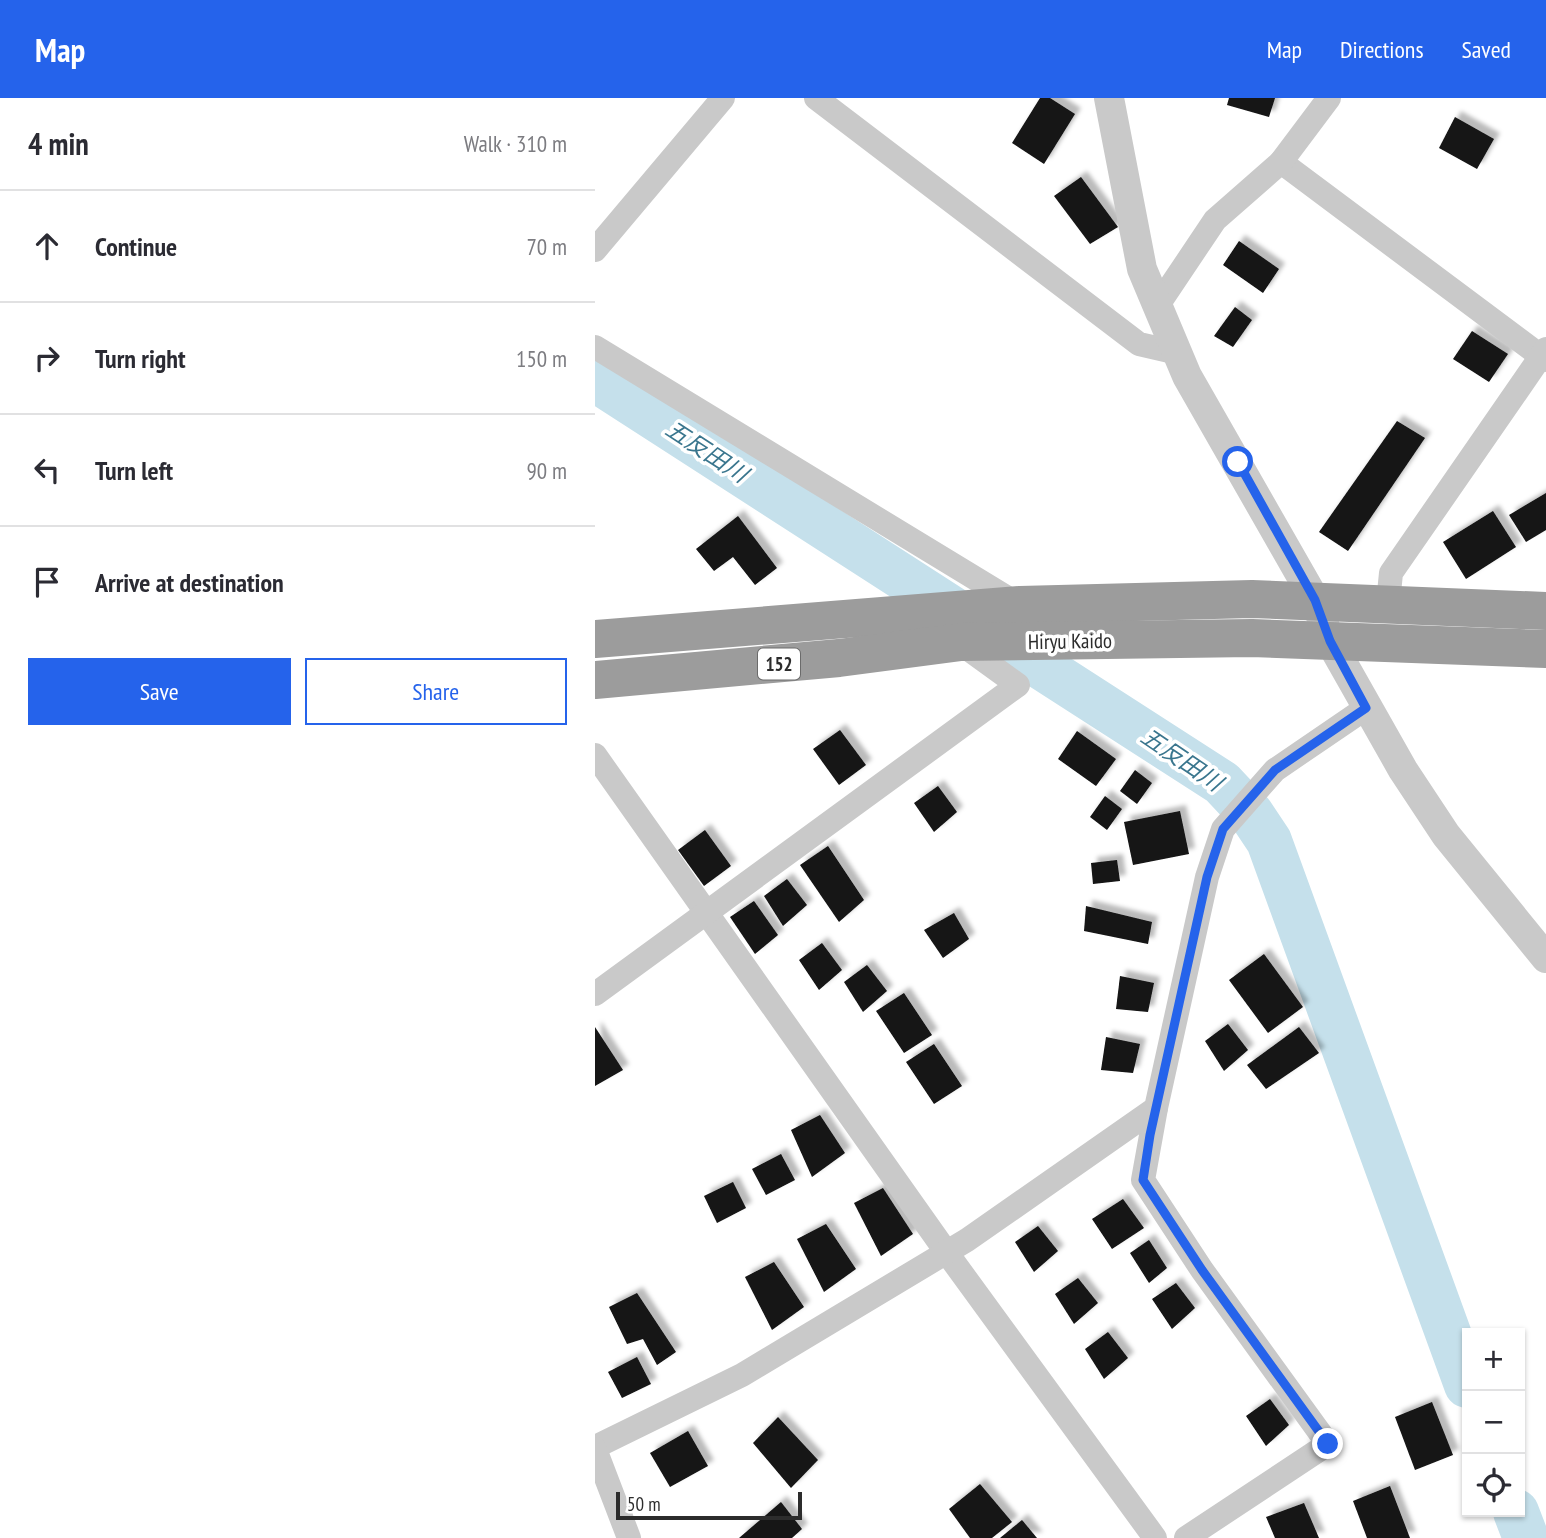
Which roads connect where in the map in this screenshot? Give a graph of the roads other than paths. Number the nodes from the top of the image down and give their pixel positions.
1 (723, 98) edge
2 (816, 98) edge
3 (1109, 98) edge
4 (1329, 98) edge
5 (1282, 162) junction
6 (595, 250) edge
7 (1158, 305) junction
8 (595, 347) edge
9 (1178, 353) junction
10 (1544, 355) edge
11 (1315, 600) junction
12 (1388, 603) junction
13 (1013, 606) junction
14 (1546, 611) edge
15 (595, 639) edge
16 (1330, 641) junction
17 (961, 643) junction
18 (1546, 649) edge
19 (595, 680) edge
20 (1366, 708) junction
21 (595, 755) edge
22 (704, 913) junction
23 (1544, 952) edge
24 (595, 995) edge
25 (1156, 1108) junction
26 (947, 1253) junction
27 (595, 1448) edge
28 (629, 1538) edge
29 (1155, 1538) edge
30 (1186, 1538) edge

1 - 6 street
2 - 9 street
3 - 7 street
4 - 5 street
5 - 7 street
5 - 10 street
7 - 9 street
8 - 13 street
9 - 11 street
10 - 12 street
11 - 12 highway, Hiryu Kaido / 152
11 - 13 highway, Hiryu Kaido / 152
11 - 16 street
12 - 14 highway, Hiryu Kaido / 152
13 - 15 highway, Hiryu Kaido / 152
16 - 17 highway, Hiryu Kaido / 152
16 - 18 highway, Hiryu Kaido / 152
16 - 20 street
17 - 19 highway, Hiryu Kaido / 152
17 - 22 street
20 - 23 street
20 - 25 street
21 - 22 street
22 - 24 street
22 - 26 street
25 - 26 street
25 - 30 street
26 - 27 street
26 - 29 street
27 - 28 street

